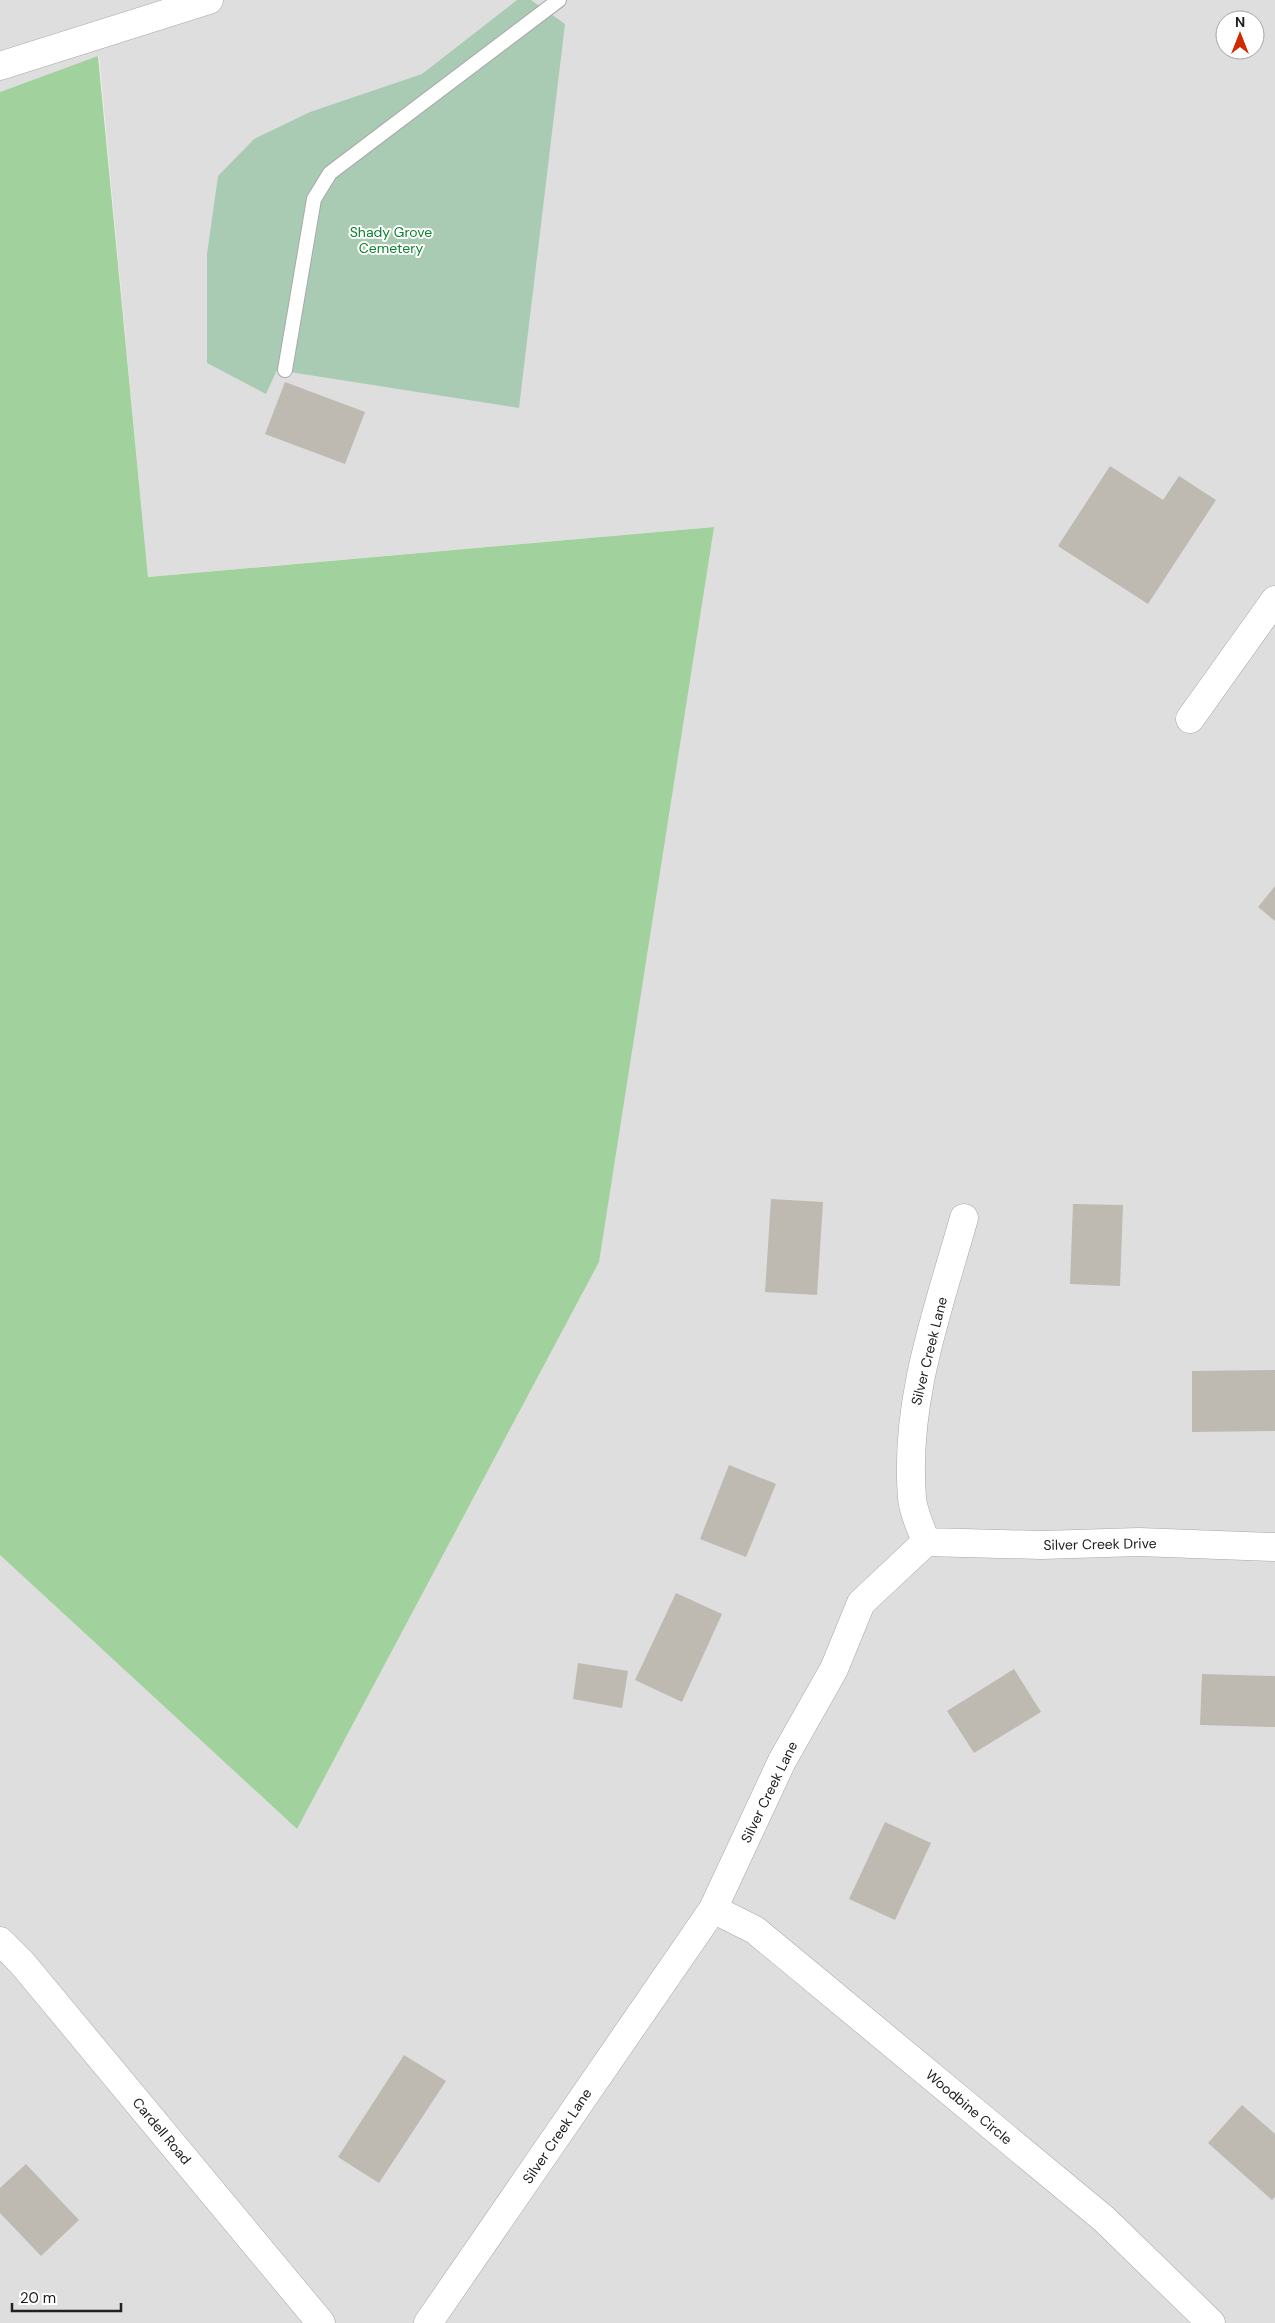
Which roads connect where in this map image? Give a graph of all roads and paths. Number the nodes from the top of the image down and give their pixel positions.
1 (209, 0) edge
2 (558, 0) edge
3 (0, 66) edge
4 (285, 370) dead end
5 (1275, 600) edge
6 (1190, 719) dead end
7 (964, 1218) dead end
8 (926, 1542) junction
9 (1275, 1547) edge
10 (713, 1909) junction
11 (0, 1941) edge
12 (321, 2323) edge
13 (428, 2323) edge
14 (1211, 2323) edge

1 - 3 street
2 - 4 lane
5 - 6 street
7 - 8 street, Silver Creek Lane
8 - 9 street, Silver Creek Drive
8 - 10 street, Silver Creek Lane
10 - 13 street, Silver Creek Lane
10 - 14 street, Woodbine Circle
11 - 12 street, Cardell Road

